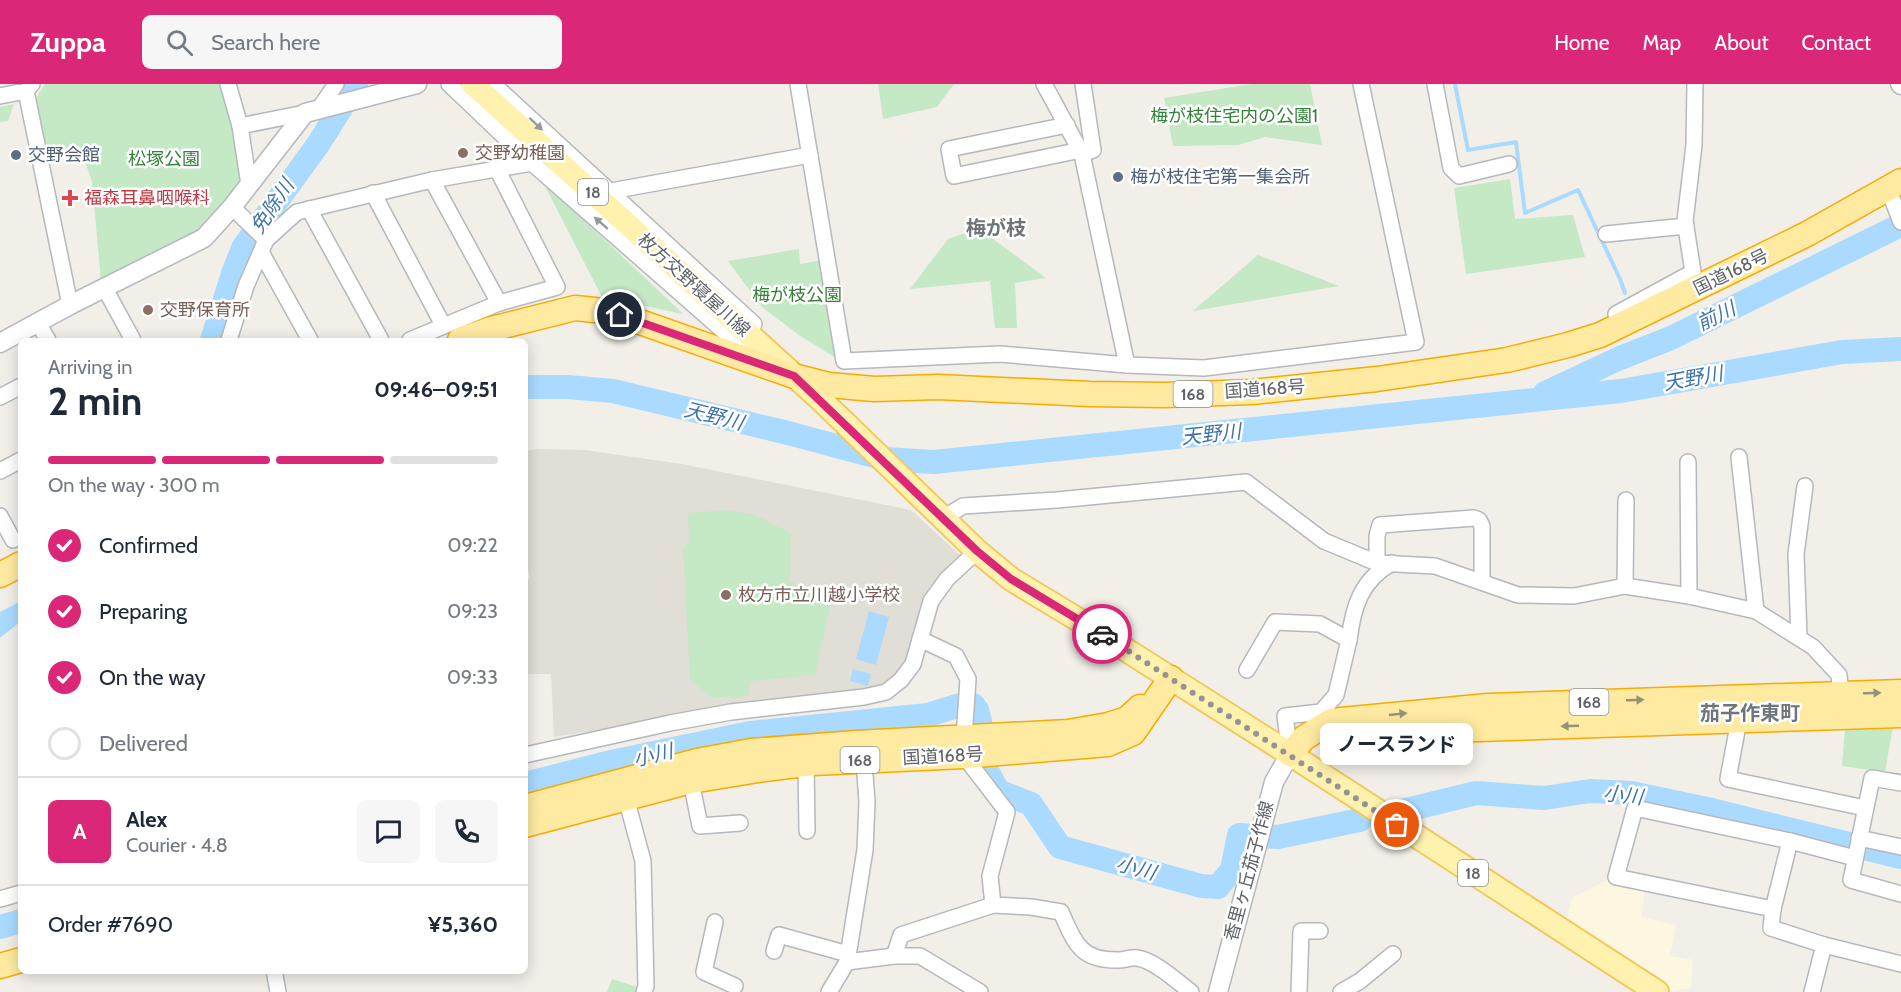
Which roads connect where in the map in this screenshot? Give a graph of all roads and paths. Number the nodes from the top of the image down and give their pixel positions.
1 (228, 84) edge
2 (336, 84) edge
3 (417, 84) edge
4 (449, 84) edge
5 (473, 84) edge
6 (493, 84) edge
7 (798, 84) edge
8 (1044, 84) edge
9 (1083, 84) edge
10 (1361, 84) edge
11 (1435, 84) edge
12 (1695, 84) edge
13 (29, 87) edge
14 (0, 96) edge
15 (317, 110) junction
16 (1067, 125) junction
17 (240, 126) junction
18 (1081, 152) junction
19 (810, 155) junction
20 (532, 163) junction
21 (1509, 164) dead end
22 (497, 169) junction
23 (432, 180) junction
24 (1894, 184) edge
25 (249, 185) junction
26 (611, 191) junction
27 (372, 193) junction
28 (309, 209) junction
29 (238, 213) junction
30 (1901, 222) edge
31 (1686, 226) junction
32 (1606, 234) dead end
33 (263, 246) junction
34 (104, 287) junction
35 (499, 303) junction
36 (70, 305) junction
37 (38, 323) junction
38 (1621, 325) junction
39 (231, 333) edge
40 (452, 333) edge
41 (47, 338) edge
42 (132, 338) edge
43 (309, 338) edge
44 (380, 338) edge
45 (422, 338) edge
46 (0, 343) edge
47 (1127, 365) junction
48 (794, 376) junction
49 (18, 388) edge
50 (0, 397) edge
51 (1739, 457) dead end
52 (18, 462) edge
53 (1688, 462) dead end
54 (0, 471) edge
55 (1805, 486) dead end
56 (1626, 501) dead end
57 (0, 516) edge
58 (943, 518) junction
59 (11, 540) edge
60 (977, 551) junction
61 (1384, 563) junction
62 (18, 566) edge
63 (0, 575) edge
64 (1482, 582) junction
65 (1625, 586) junction
66 (1689, 596) junction
67 (1756, 611) junction
68 (1799, 636) junction
69 (920, 639) junction
70 (1349, 640) junction
71 (1247, 670) dead end
72 (1171, 678) junction
73 (1901, 692) edge
74 (1336, 695) junction
75 (1842, 705) junction
76 (1901, 715) edge
77 (1739, 720) junction
78 (1331, 721) junction
79 (964, 747) junction
80 (528, 754) edge
81 (1290, 754) junction
82 (864, 760) junction
83 (806, 764) junction
84 (691, 781) junction
85 (1901, 783) edge
86 (626, 798) junction
87 (528, 806) edge
88 (1865, 808) junction
89 (740, 823) dead end
90 (528, 824) edge
91 (807, 831) dead end
92 (1859, 838) junction
93 (1790, 841) junction
94 (1901, 847) edge
95 (1855, 858) junction
96 (18, 894) edge
97 (1901, 894) edge
98 (0, 899) edge
99 (993, 905) junction
100 (1773, 909) junction
101 (715, 922) dead end
102 (1320, 931) dead end
103 (1824, 945) junction
104 (18, 947) edge
105 (0, 951) edge
106 (774, 951) dead end
107 (1393, 954) dead end
108 (894, 956) junction
109 (848, 958) junction
110 (18, 961) edge
111 (1901, 964) edge
112 (0, 966) edge
113 (275, 974) edge
114 (645, 989) edge
115 (738, 990) edge
116 (278, 992) edge
117 (661, 992) edge
118 (829, 992) edge
119 (980, 992) edge
120 (1191, 992) edge
121 (1218, 992) edge
122 (1299, 992) edge
123 (1341, 992) edge
124 (1657, 992) edge
125 (1812, 992) edge

1 - 17 street
2 - 15 street
3 - 15 street
4 - 20 street
5 - 48 main road, 枚方交野寝屋川線 / 18
6 -> 26 street
7 - 19 street
8 - 16 street
9 - 18 street
10 - 47 street
11 - 21 street
12 - 31 street
13 - 14 street
13 - 36 street
15 - 17 street
15 - 25 street
16 - 18 street
16 - 18 street
17 - 25 street
18 - 47 street
19 - 26 street
19 - 47 street
20 - 22 street
48 -> 20 street
22 - 23 street
22 - 35 street
23 - 27 street
23 - 35 street
24 - 30 street
24 - 38 highway, 国道168号 / 168
25 - 29 street
26 - 48 street
27 - 28 street
27 - 40 street
28 - 33 street
28 - 44 street
29 - 33 street
29 - 34 street
31 - 32 street
31 - 38 street
33 - 39 street
33 - 43 street
34 - 36 street
34 - 42 street
35 - 40 street
36 - 37 street
37 - 41 street
37 - 46 street
38 - 48 highway, 国道168号 / 168
40 - 45 street
40 - 48 highway, 国道168号 / 168
48 - 58 main road, 枚方交野寝屋川線 / 18
49 - 50 street
51 - 67 street
52 - 54 street
53 - 66 street
55 - 68 street
56 - 65 street
57 - 59 street
58 - 60 main road, 枚方交野寝屋川線 / 18
58 - 61 street
60 - 69 street
60 - 72 main road, 枚方交野寝屋川線 / 18
61 - 64 street
61 - 64 street
61 - 70 street
62 - 63 highway
64 - 65 street
65 - 66 street
66 - 67 street
67 - 68 street
68 - 75 street
69 - 79 street
69 - 80 street
70 - 71 street
70 - 74 street
72 - 79 highway, 国道168号 / 168
72 - 81 main road, 枚方交野寝屋川線 / 18
75 -> 73 highway, 168
74 - 78 street
74 - 81 street
75 - 76 highway, 168
75 - 77 highway, 168
78 -> 75 highway, 168
77 -> 81 highway, 168
77 - 88 street
78 - 81 highway, 168
79 - 82 highway, 国道168号 / 168
79 - 87 highway, 国道168号
79 - 99 street
81 - 121 street, 香里ヶ丘茄子作線
81 - 124 main road, 枚方交野寝屋川線 / 18
82 - 83 highway, 国道168号 / 168
82 - 109 street
83 - 84 highway, 国道168号 / 168
83 - 91 street
84 - 86 highway, 国道168号 / 168
84 - 89 street
85 - 88 street
86 - 90 highway, 国道168号 / 168
86 - 114 street
88 - 92 street
92 - 94 street
92 - 95 street
93 - 95 street
93 - 100 street
93 - 100 street
95 - 97 street
96 - 98 street
99 - 108 street
99 - 120 street
100 - 103 street
101 - 115 street
102 - 122 street
103 - 111 street
103 - 125 street
104 - 105 highway
106 - 109 street
107 - 123 street
108 - 109 street
108 - 119 street
109 - 118 street
110 - 112 highway
113 - 116 street
114 - 117 street

